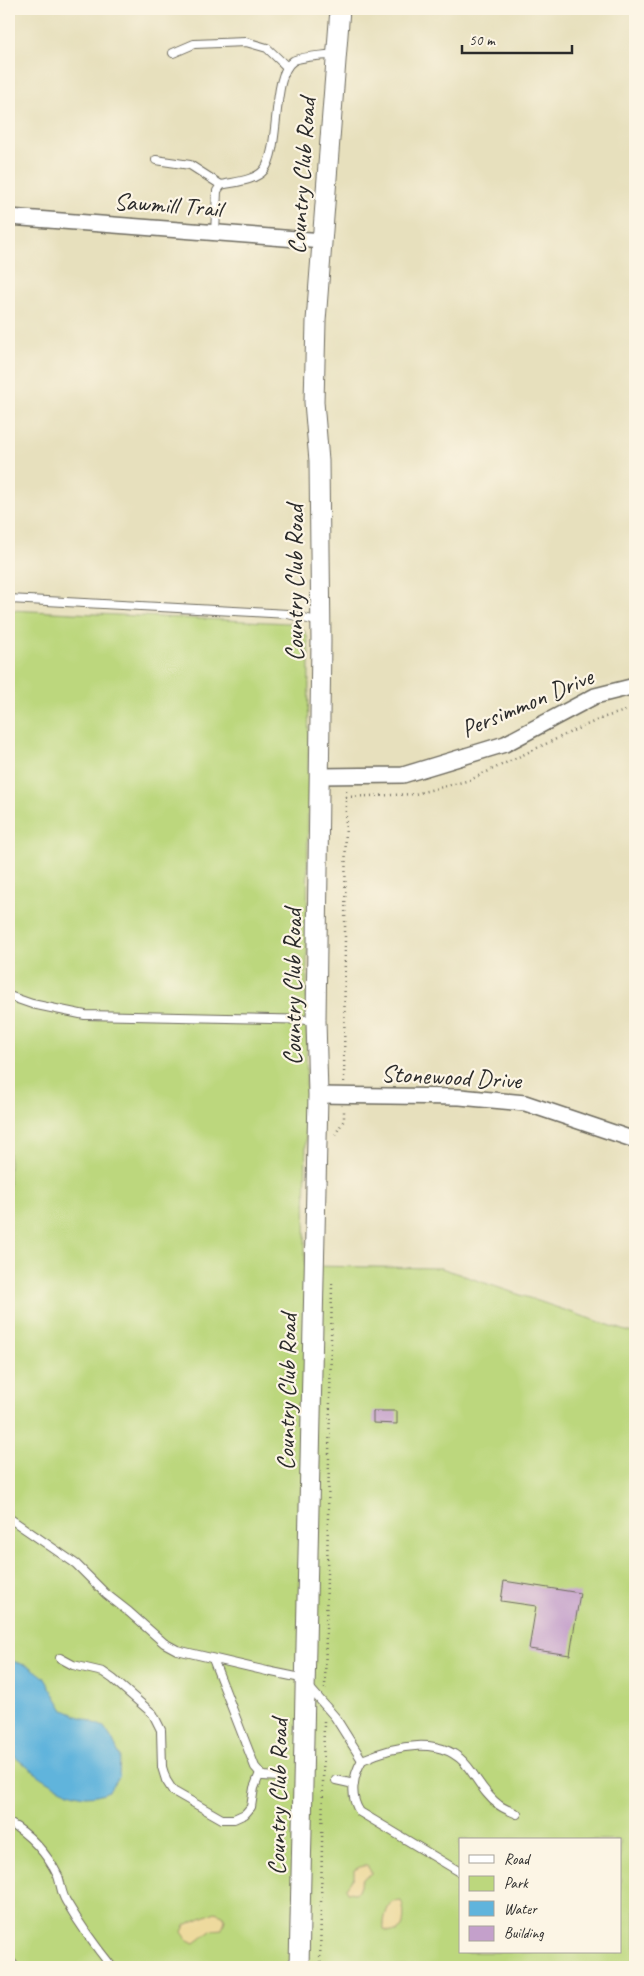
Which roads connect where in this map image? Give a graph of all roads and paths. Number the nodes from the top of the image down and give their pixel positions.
1 (340, 9) edge
2 (173, 53) dead end
3 (337, 54) junction
4 (287, 67) junction
5 (156, 160) dead end
6 (221, 185) junction
7 (9, 217) edge
8 (215, 233) junction
9 (323, 241) junction
10 (9, 599) edge
11 (320, 622) junction
12 (635, 686) edge
13 (320, 776) junction
14 (346, 791) dead end
15 (9, 996) edge
16 (316, 1020) junction
17 (318, 1095) junction
18 (344, 1096) junction
19 (635, 1140) edge
20 (334, 1144) dead end
21 (332, 1282) dead end
22 (9, 1518) edge
23 (60, 1658) dead end
24 (212, 1658) junction
25 (305, 1682) junction
26 (324, 1706) junction
27 (362, 1760) junction
28 (260, 1773) junction
29 (279, 1777) dead end
30 (336, 1780) dead end
31 (354, 1784) junction
32 (516, 1814) dead end
33 (9, 1823) edge
34 (459, 1871) edge
35 (9, 1959) edge
36 (15, 1967) edge
37 (112, 1967) edge
38 (299, 1967) edge
39 (320, 1967) edge

1 - 3 street, Country Club Road
2 - 4 lane
3 - 4 lane
3 - 9 street, Country Club Road
4 - 6 lane
5 - 6 lane
6 - 8 lane
7 - 8 street, Sawmill Trail
8 - 9 street, Sawmill Trail
9 - 11 street, Country Club Road
10 - 11 lane
11 - 13 street, Country Club Road
12 - 13 street, Persimmon Drive
13 - 16 street, Country Club Road
14 - 18 path
15 - 16 lane
16 - 17 street, Country Club Road
17 - 18 street, Stonewood Drive
17 - 25 street, Country Club Road
18 - 19 street, Stonewood Drive
18 - 20 path
21 - 26 path
22 - 24 lane
23 - 28 lane
24 - 25 lane
24 - 28 lane
25 - 26 lane
25 - 38 street, Country Club Road
26 - 27 lane
26 - 39 path
27 - 31 lane
27 - 32 lane
28 - 29 lane
30 - 31 lane
31 - 34 lane
33 - 37 lane
35 - 36 lane

